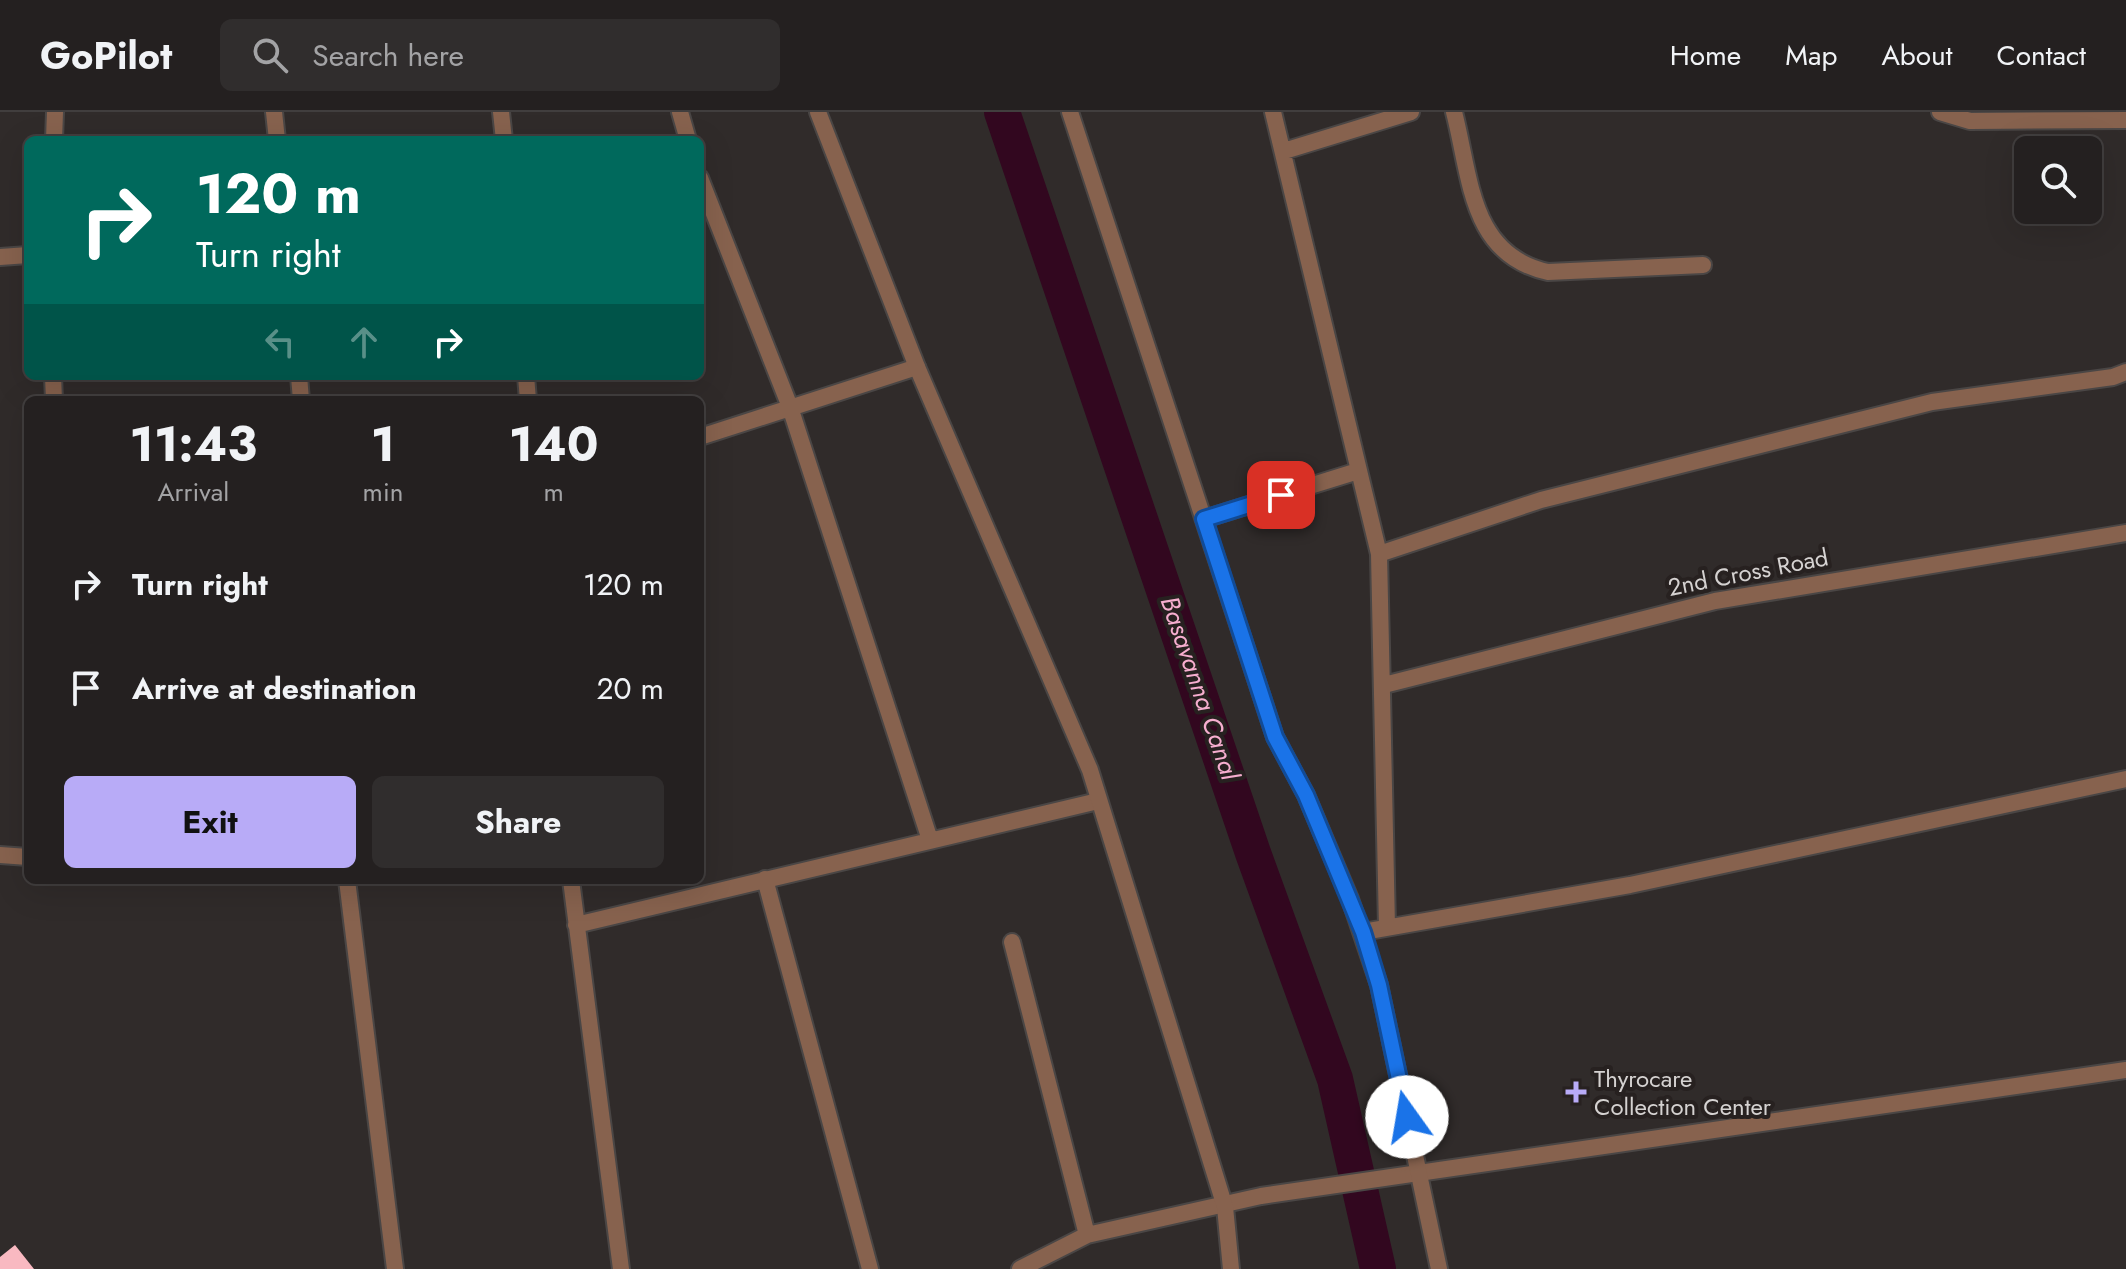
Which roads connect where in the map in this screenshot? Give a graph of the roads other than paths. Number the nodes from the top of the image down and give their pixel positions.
1 (55, 112) edge
2 (274, 112) edge
3 (501, 112) edge
4 (680, 112) edge
5 (818, 112) edge
6 (1070, 112) edge
7 (1273, 112) edge
8 (1411, 112) edge
9 (1454, 112) edge
10 (1940, 112) edge
11 (2126, 120) edge
12 (54, 136) edge
13 (277, 136) edge
14 (504, 136) edge
15 (687, 136) edge
16 (1284, 151) junction
17 (704, 188) edge
18 (24, 255) edge
19 (0, 257) edge
20 (1703, 265) dead end
21 (917, 367) junction
22 (2126, 372) edge
23 (790, 407) junction
24 (704, 436) edge
25 (1358, 471) junction
26 (1204, 519) junction
27 (2126, 533) edge
28 (1379, 554) junction
29 (1384, 685) junction
30 (2126, 779) edge
31 (1098, 801) junction
32 (930, 840) junction
33 (0, 855) edge
34 (24, 857) edge
35 (765, 879) junction
36 (347, 884) edge
37 (571, 884) edge
38 (576, 925) junction
39 (1387, 927) junction
40 (1363, 932) junction
41 (1012, 942) dead end
42 (2126, 1070) edge
43 (1420, 1173) junction
44 (1225, 1207) junction
45 (1087, 1235) junction
46 (1025, 1268) edge
47 (395, 1269) edge
48 (621, 1269) edge
49 (870, 1269) edge
50 (1231, 1269) edge
51 (1439, 1269) edge

1 - 12 street
2 - 13 street
3 - 14 street
4 - 15 street
5 - 21 street
6 - 26 street
7 - 16 street
8 - 16 street
9 - 20 street
10 - 11 street
16 - 25 street
17 - 23 street
18 - 19 street
21 - 23 street
21 - 31 street
22 - 28 street
23 - 24 street
23 - 32 street
25 - 26 street
25 - 28 street
26 - 40 street
27 - 29 street, 2nd Cross Road
28 - 29 street
29 - 39 street
30 - 39 street
31 - 32 street
31 - 44 street
32 - 35 street
33 - 34 street
35 - 38 street
35 - 49 street
36 - 47 street
37 - 38 street
38 - 48 street
39 - 40 street
40 - 43 street
41 - 45 street
42 - 43 street
43 - 44 street
43 - 51 street
44 - 45 street
44 - 50 street
45 - 46 street

